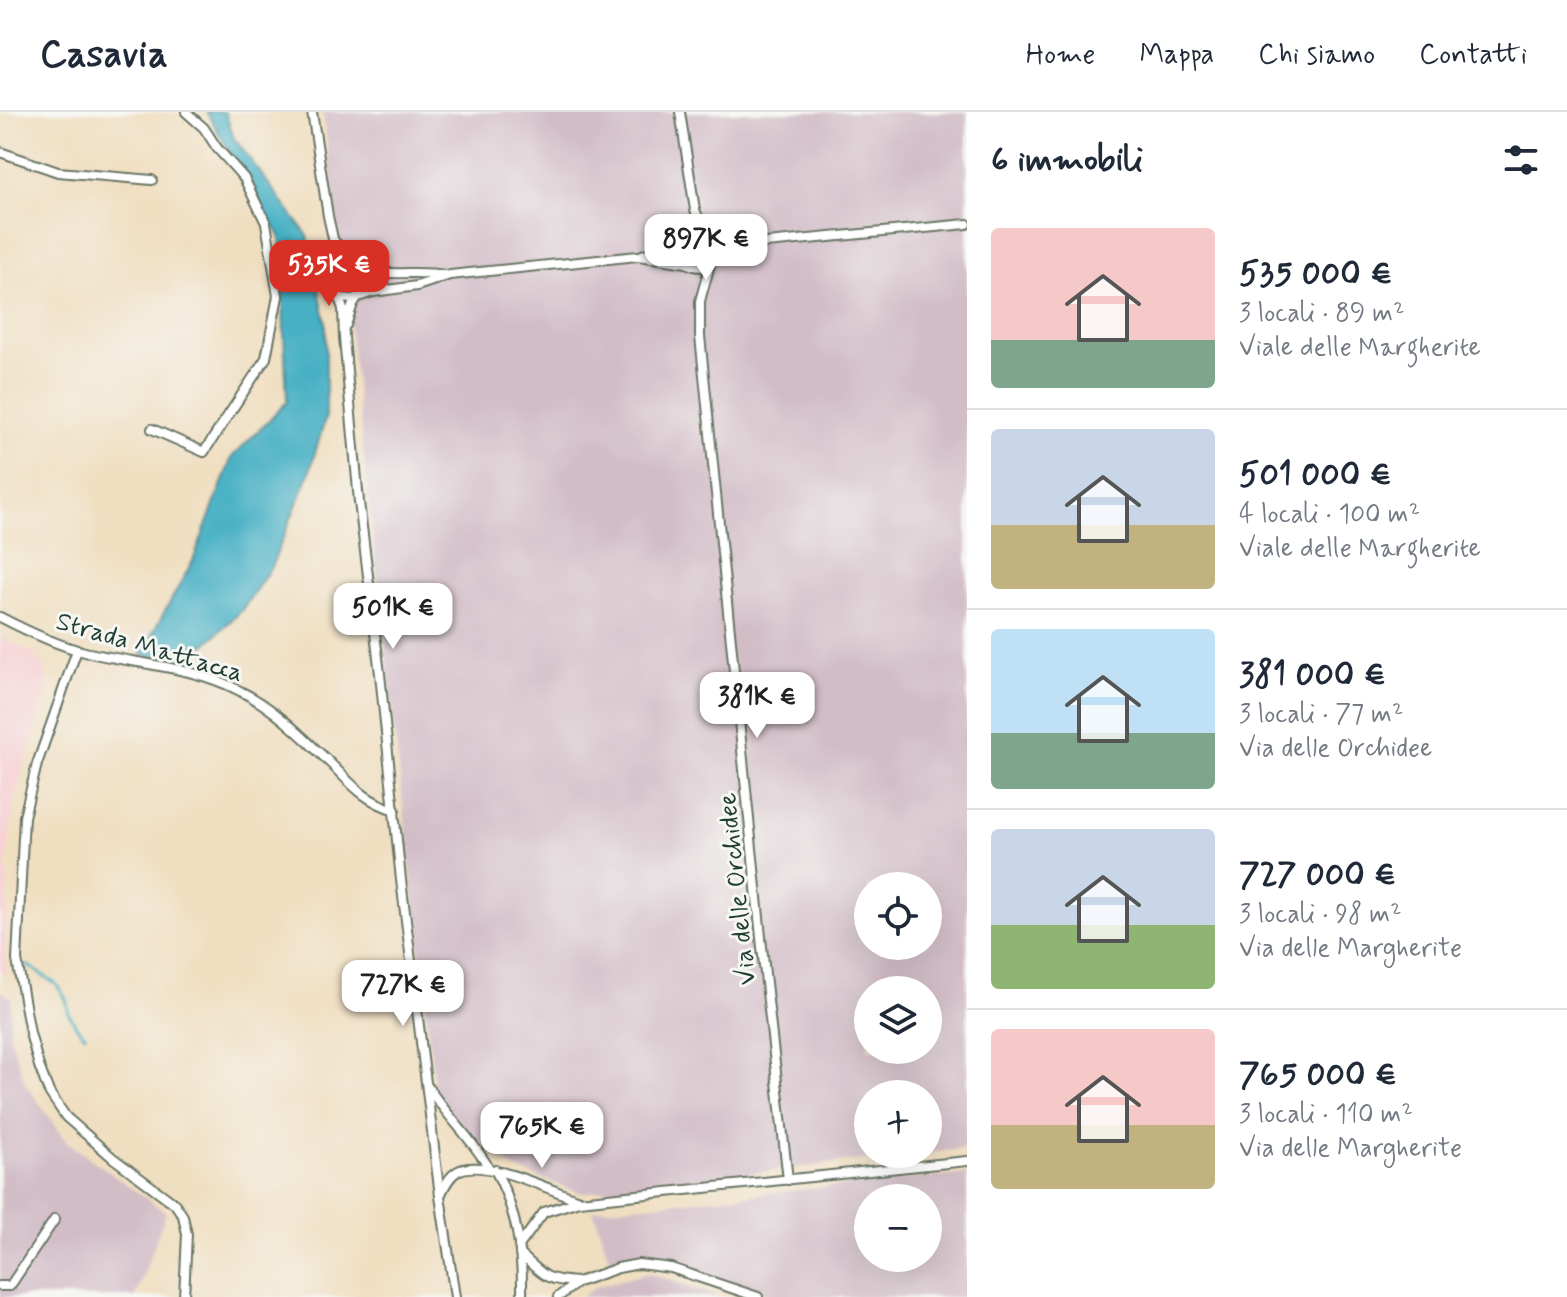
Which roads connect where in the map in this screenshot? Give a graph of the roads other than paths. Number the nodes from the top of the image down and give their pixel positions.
1 (186, 112) edge
2 (312, 112) edge
3 (680, 112) edge
4 (0, 152) edge
5 (152, 180) dead end
6 (967, 224) edge
7 (709, 238) junction
8 (687, 239) junction
9 (335, 241) junction
10 (744, 245) junction
11 (638, 256) junction
12 (713, 259) junction
13 (687, 263) junction
14 (361, 267) junction
15 (335, 273) junction
16 (450, 275) junction
17 (338, 295) junction
18 (359, 297) junction
19 (344, 338) junction
20 (152, 429) dead end
21 (0, 617) edge
22 (77, 650) junction
23 (395, 810) junction
24 (426, 1083) junction
25 (967, 1161) edge
26 (491, 1169) junction
27 (788, 1180) junction
28 (440, 1196) junction
29 (579, 1201) junction
30 (55, 1219) dead end
31 (519, 1250) junction
32 (578, 1282) junction
33 (0, 1286) edge
34 (184, 1297) edge
35 (455, 1297) edge
36 (522, 1297) edge
37 (558, 1297) edge
38 (758, 1297) edge

1 - 20 street
2 - 9 street
3 - 7 street, Via delle Orchidee
4 - 5 street
6 - 10 street
7 - 8 street
7 - 10 street
7 - 12 street, Via delle Orchidee
8 - 11 street
8 - 13 street
9 - 14 street
9 - 15 street
10 - 12 street
11 - 13 street
11 - 16 street
12 - 13 street
12 - 27 street, Via delle Orchidee
14 - 15 street
14 - 16 street
14 - 18 street
15 - 17 street
16 - 18 street
17 - 18 street
17 - 19 street
18 - 19 street
19 - 23 street
21 - 22 street, Strada Mattacca
22 - 23 street, Strada Mattacca
22 - 34 street
23 - 24 street
24 - 26 street
24 - 28 street
25 - 27 street
26 - 28 street
26 - 29 street
26 - 31 street
27 - 29 street
28 - 35 street
29 - 31 street
30 - 33 street
31 - 32 street
31 - 36 street
32 - 37 street
32 - 38 street

